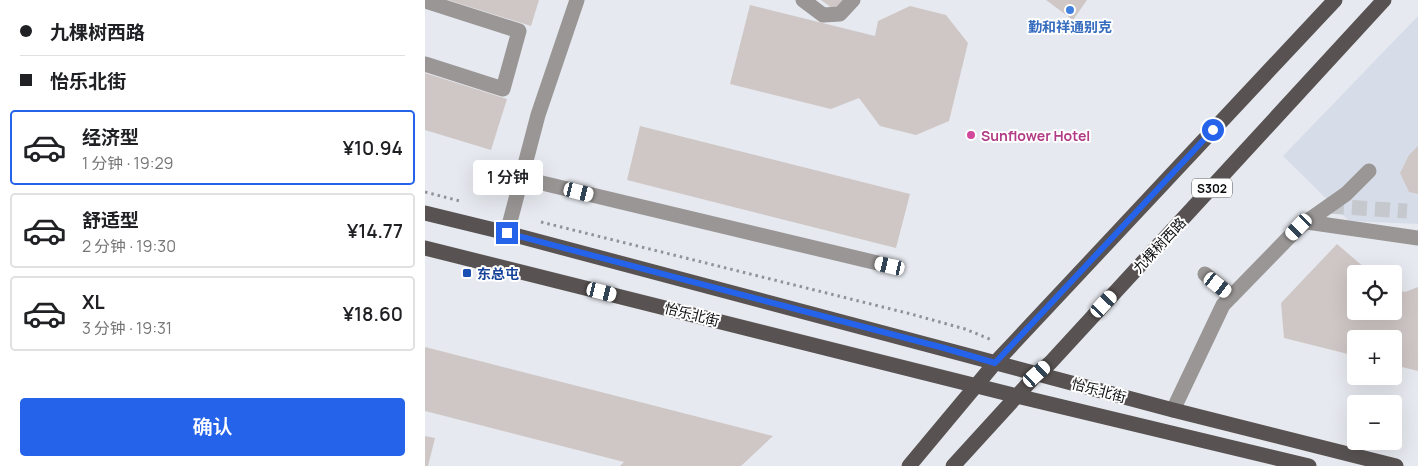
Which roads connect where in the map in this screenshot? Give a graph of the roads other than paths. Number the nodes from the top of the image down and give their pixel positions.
1 (577, 0) edge
2 (803, 0) edge
3 (853, 0) edge
4 (1335, 0) edge
5 (1384, 0) edge
6 (425, 1) edge
7 (425, 64) edge
8 (1369, 171) dead end
9 (521, 178) junction
10 (425, 213) edge
11 (1307, 222) junction
12 (507, 233) junction
13 (1418, 238) edge
14 (425, 248) edge
15 (890, 266) dead end
16 (1205, 274) dead end
17 (1232, 296) junction
18 (995, 363) junction
19 (1037, 374) junction
20 (977, 386) junction
21 (1017, 396) junction
22 (1173, 410) junction
23 (909, 466) edge
24 (953, 466) edge
25 (1309, 466) edge
26 (1396, 466) edge

1 - 9 street
2 - 3 street
4 - 18 main road, S302
5 - 19 main road, 九棵树西路 / S302
6 - 7 street
8 - 11 street
9 - 12 street
9 - 15 street
10 - 12 main road, 怡乐北街
11 - 13 street
11 - 17 street
12 - 18 main road, 怡乐北街
14 - 20 main road, 怡乐北街
16 - 17 street
17 - 22 street
18 - 19 main road, 怡乐北街
18 - 20 main road, S302
19 - 21 main road, 九棵树西路 / S302
19 - 22 main road, 怡乐北街
20 - 21 main road, 怡乐北街
20 - 23 main road, S302
21 - 24 main road, 九棵树西路 / S302
21 - 25 main road, 怡乐北街
22 - 26 main road, 怡乐北街

